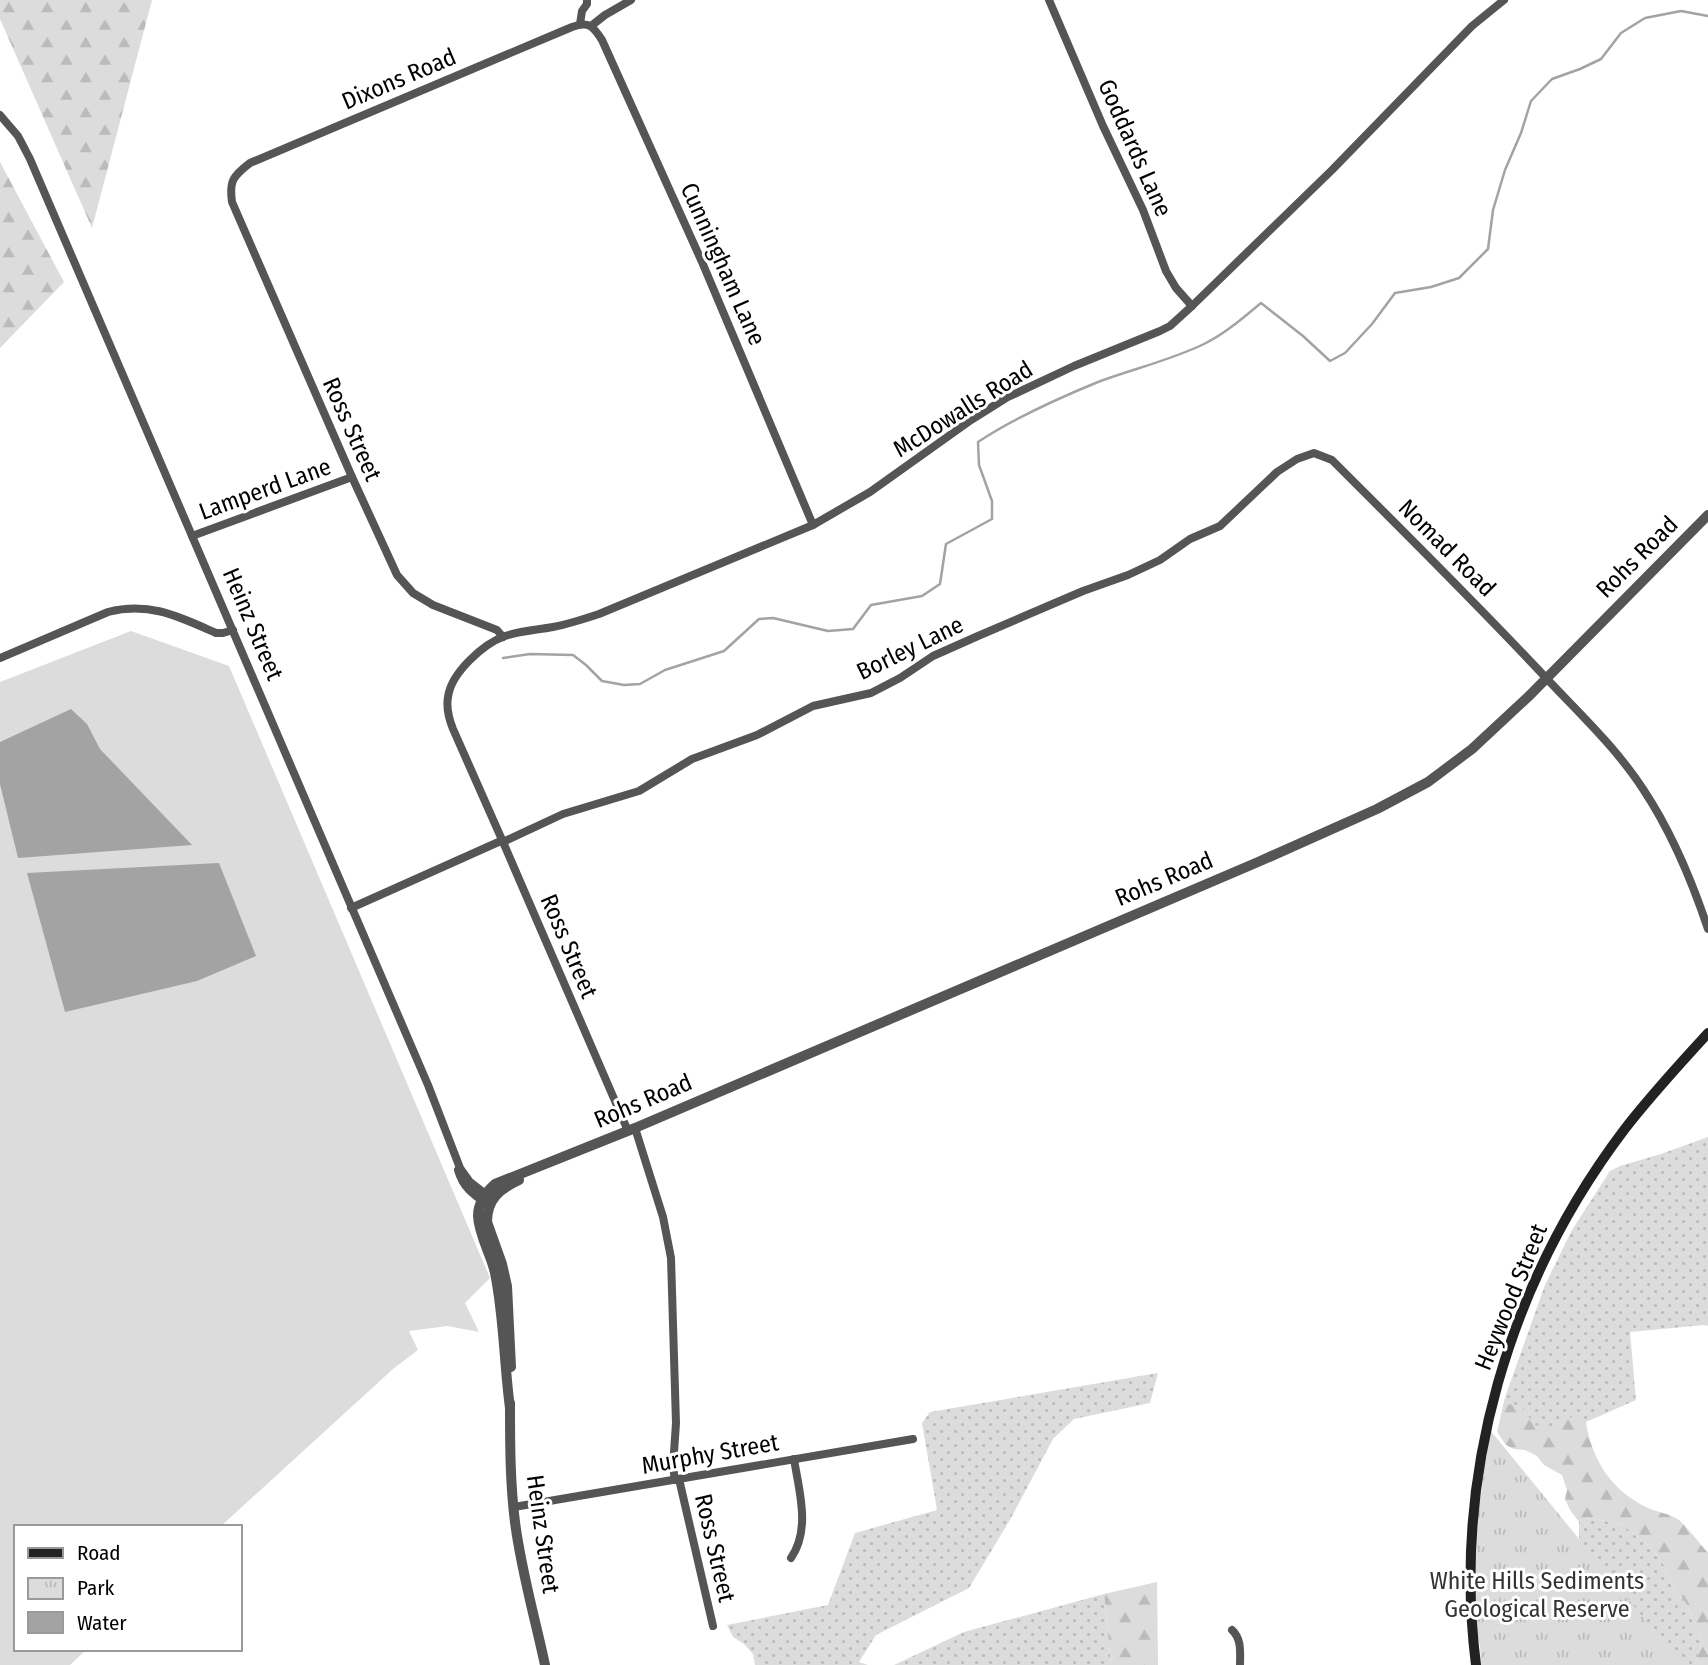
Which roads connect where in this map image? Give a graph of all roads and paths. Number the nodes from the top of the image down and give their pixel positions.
1 (587, 0) edge
2 (631, 0) edge
3 (1049, 0) edge
4 (1504, 0) edge
5 (586, 25) junction
6 (0, 115) edge
7 (232, 180) joint
8 (1192, 306) junction
9 (1314, 453) joint
10 (352, 477) junction
11 (1708, 515) edge
12 (813, 525) junction
13 (192, 536) junction
14 (233, 630) junction
15 (503, 637) junction
16 (0, 658) edge
17 (1546, 678) junction
18 (447, 698) joint
19 (503, 841) junction
20 (351, 908) junction
21 (1708, 929) edge
22 (1708, 1033) edge
23 (631, 1130) junction
24 (487, 1200) junction
25 (913, 1439) dead end
26 (794, 1459) junction
27 (677, 1480) junction
28 (514, 1507) junction
29 (791, 1558) dead end
30 (713, 1626) dead end
31 (1232, 1630) dead end
32 (545, 1665) edge
33 (1241, 1665) edge
34 (1476, 1665) edge

1 - 5 street
2 - 5 street, Dixons Road
3 - 8 street, Goddards Lane
4 - 8 street, McDowalls Road
5 - 7 street, Dixons Road
5 - 12 street, Cunningham Lane
6 - 13 street, Heinz Street
7 - 10 street, Ross Street
8 - 12 street, McDowalls Road
9 - 17 street, Nomad Road
9 - 19 street, Borley Lane
10 - 13 street, Lamperd Lane
10 - 15 street, Ross Street
11 - 17 street, Rohs Road
12 - 15 street, McDowalls Road
13 - 14 street, Heinz Street
14 - 16 street
14 - 20 street, Heinz Street
15 - 18 street, McDowalls Road
17 - 21 street
17 - 23 street, Rohs Road
18 - 19 street, Ross Street
19 - 20 street, Borley Lane
19 - 23 street, Ross Street
20 - 24 street, Heinz Street
22 - 34 main road, Heywood Street
23 - 24 street, Rohs Road
23 - 27 street, Ross Street
24 - 28 street, Heinz Street
25 - 26 street, Murphy Street
26 - 27 street, Murphy Street
26 - 29 street
27 - 28 street, Murphy Street
27 - 30 street, Ross Street
28 - 32 street, Heinz Street
31 - 33 street

